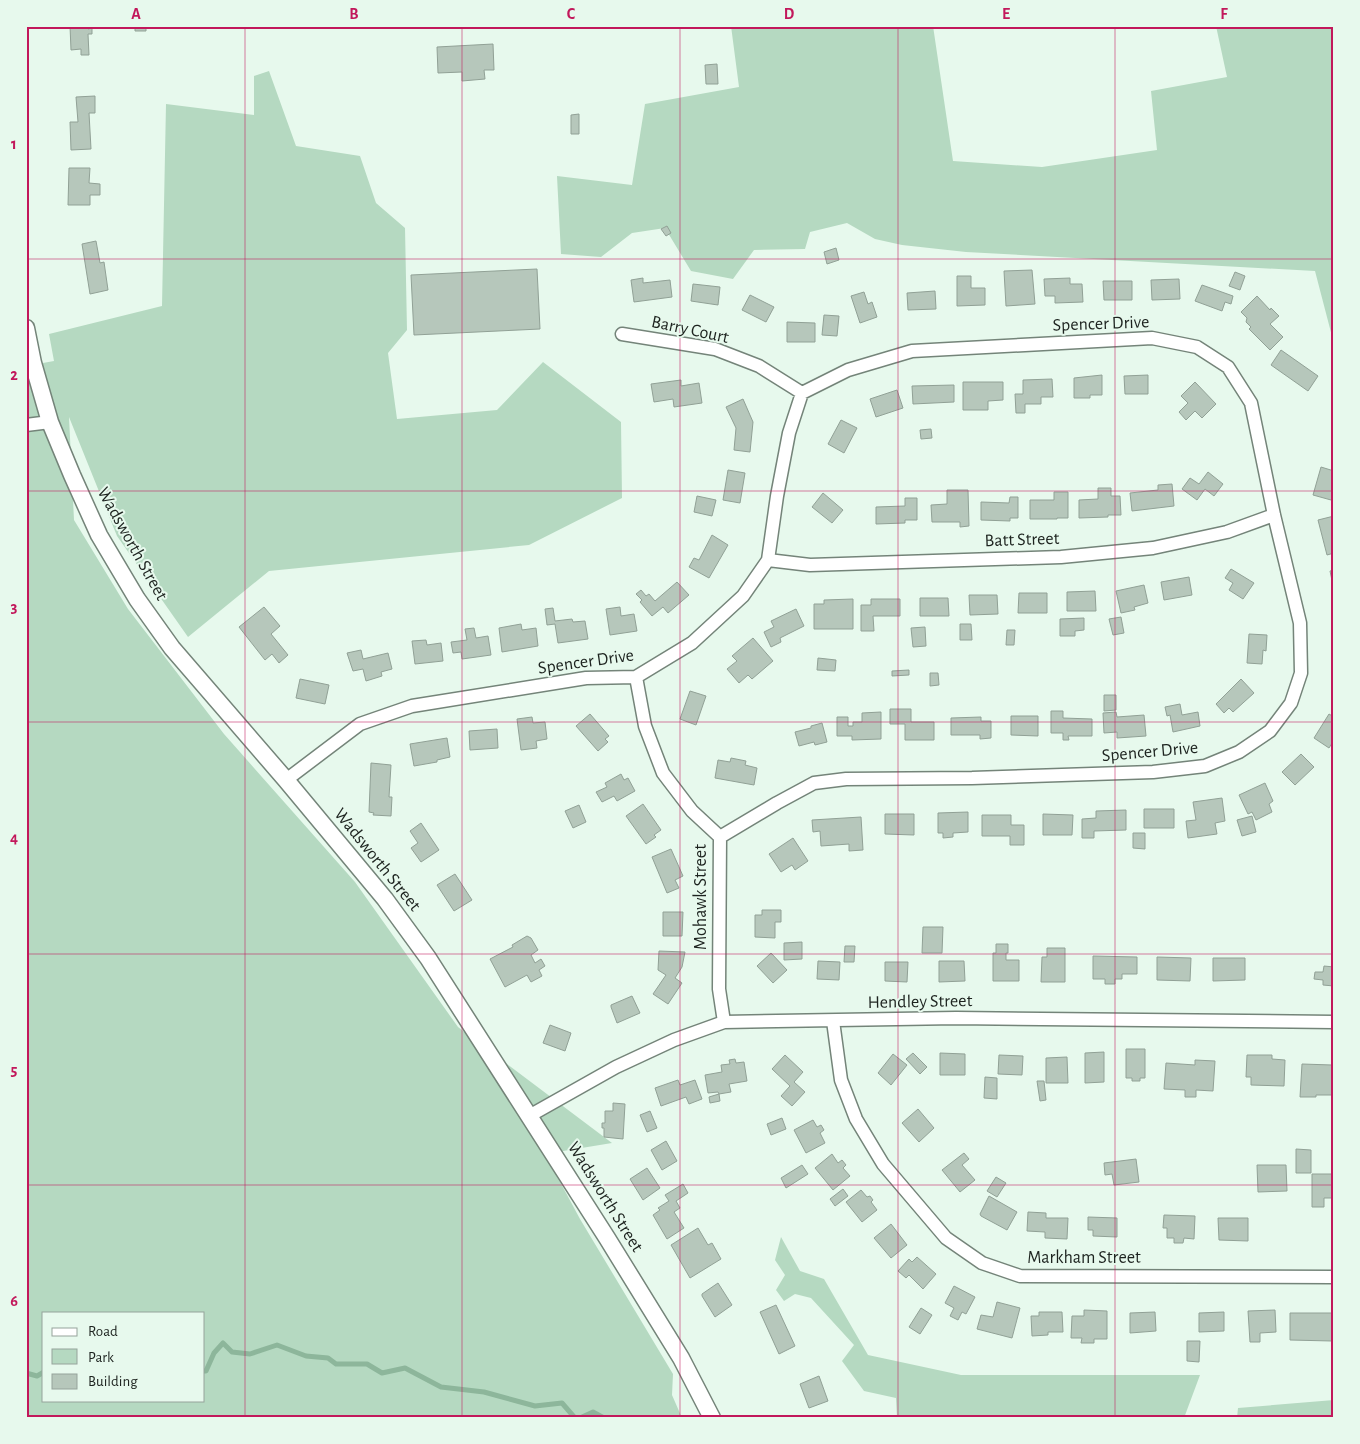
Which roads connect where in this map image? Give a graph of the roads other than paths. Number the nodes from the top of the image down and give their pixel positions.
1 (26, 328) edge
2 (622, 334) dead end
3 (802, 393) junction
4 (50, 422) junction
5 (26, 425) edge
6 (1274, 515) junction
7 (768, 560) junction
8 (636, 677) junction
9 (286, 780) junction
10 (720, 837) junction
11 (833, 1020) junction
12 (724, 1022) junction
13 (1334, 1022) edge
14 (529, 1116) junction
15 (1334, 1277) edge
16 (712, 1418) edge

1 - 4 street, Wadsworth Street
2 - 3 street, Barry Court
3 - 6 street, Spencer Drive
3 - 7 street, Spencer Drive
4 - 5 street
4 - 9 street, Wadsworth Street
6 - 7 street, Batt Street
6 - 10 street, Spencer Drive
7 - 8 street, Spencer Drive
8 - 9 street, Spencer Drive
8 - 10 street, Mohawk Street
9 - 14 street, Wadsworth Street
10 - 12 street, Mohawk Street
11 - 12 street, Hendley Street
11 - 13 street, Hendley Street
11 - 15 street, Markham Street
12 - 14 street, Hendley Street
14 - 16 street, Wadsworth Street

